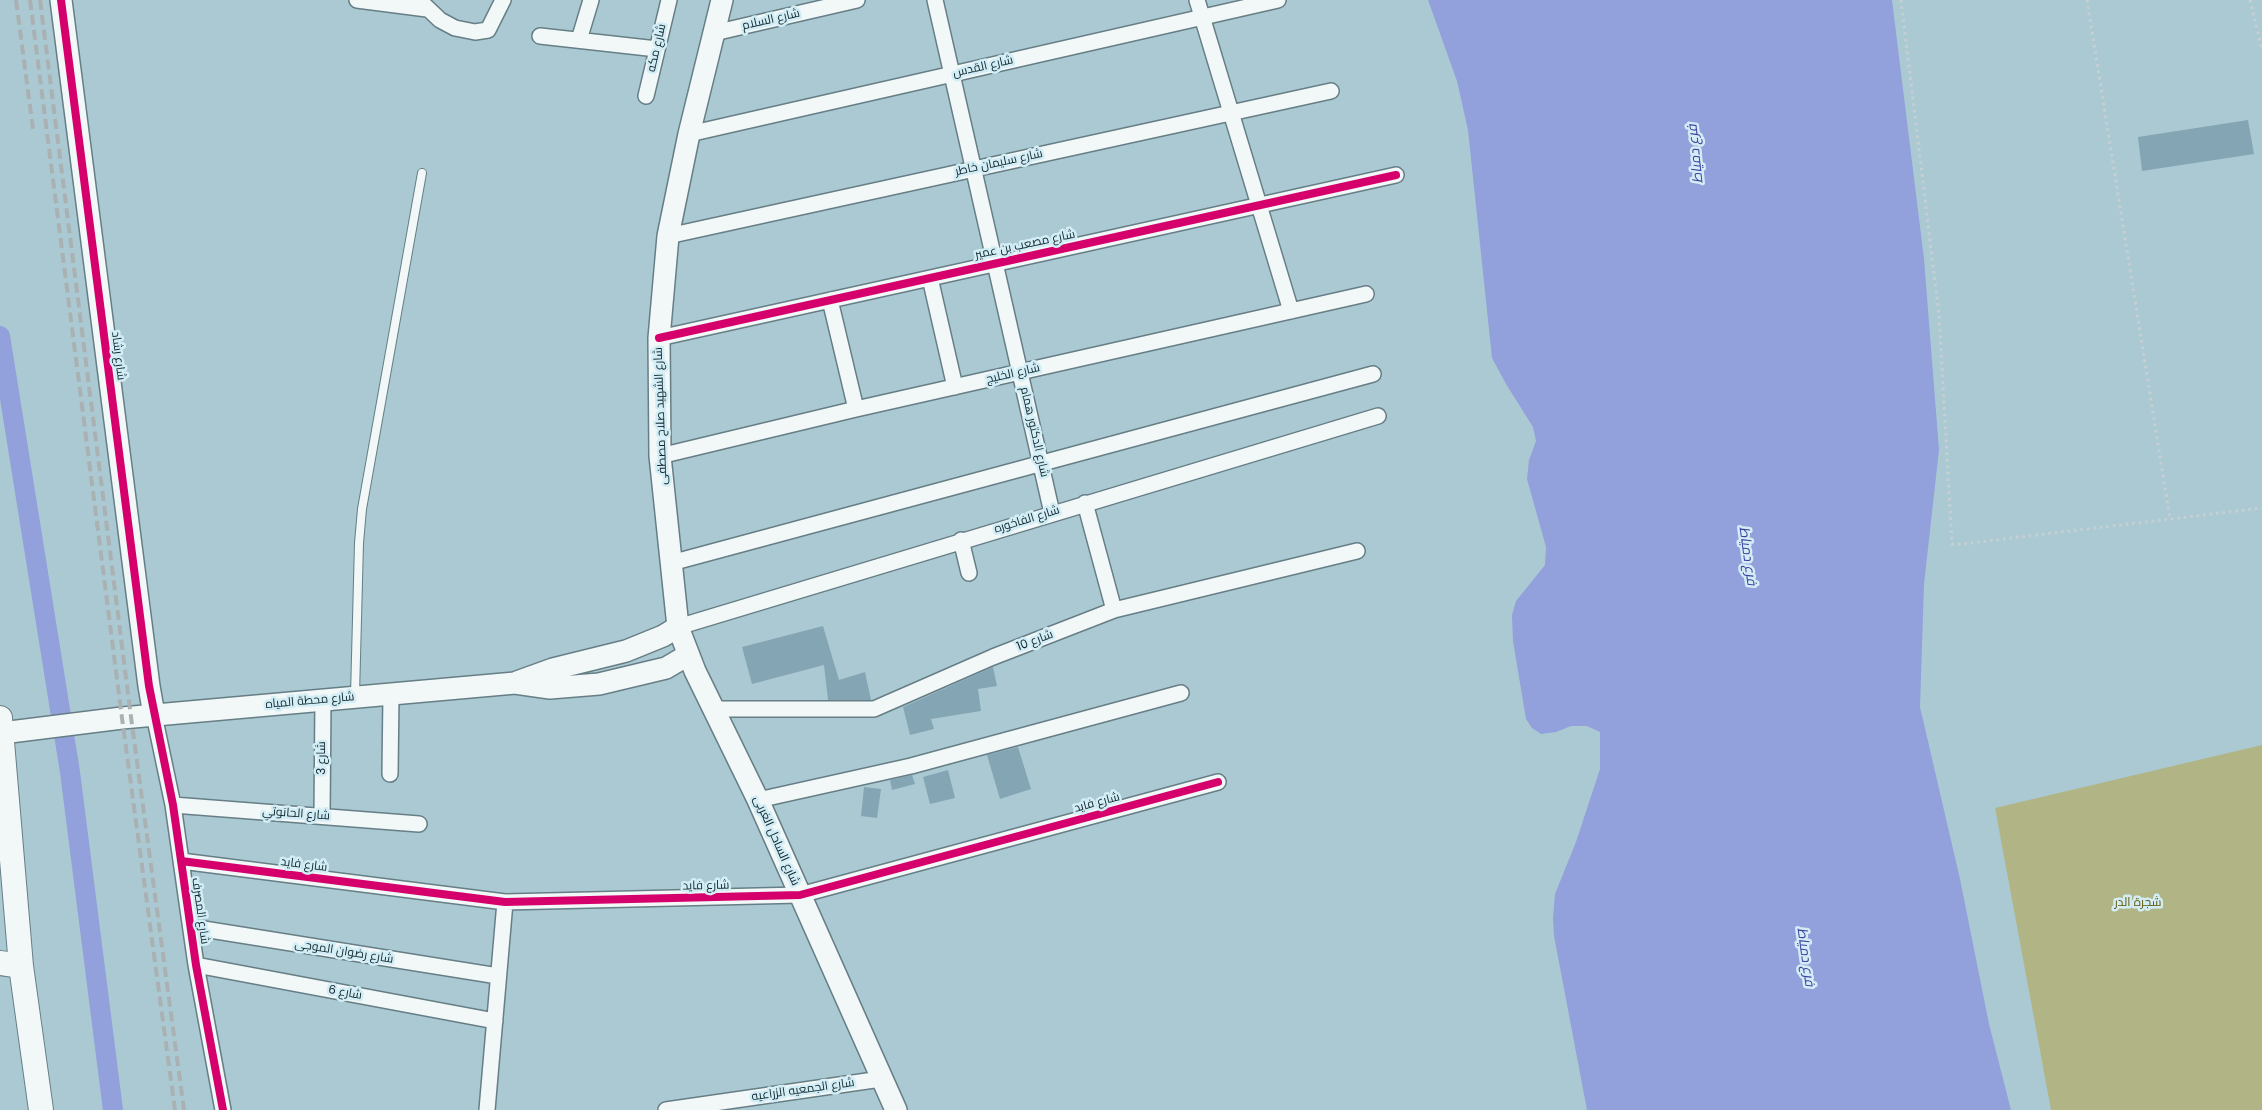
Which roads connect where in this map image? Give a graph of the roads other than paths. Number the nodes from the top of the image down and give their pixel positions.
1 (60, 0) edge
2 (358, 0) edge
3 (503, 0) edge
4 (590, 0) edge
5 (668, 0) edge
6 (722, 0) edge
7 (857, 0) edge
8 (935, 0) edge
9 (1197, 0) edge
10 (1278, 0) edge
11 (423, 4) edge
12 (1202, 18) junction
13 (714, 33) junction
14 (540, 36) dead end
15 (579, 40) junction
16 (657, 49) junction
17 (952, 74) junction
18 (1331, 90) dead end
19 (646, 96) dead end
20 (1231, 113) junction
21 (689, 134) junction
22 (974, 169) junction
23 (422, 173) dead end
24 (1396, 175) dead end
25 (1259, 205) junction
26 (668, 236) junction
27 (995, 264) junction
28 (930, 278) junction
29 (1366, 294) dead end
30 (830, 300) junction
31 (1291, 310) junction
32 (659, 338) junction
33 (1020, 372) junction
34 (1373, 374) dead end
35 (955, 387) junction
36 (856, 409) junction
37 (1378, 416) dead end
38 (660, 456) junction
39 (1040, 463) junction
40 (1085, 503) junction
41 (1052, 513) junction
42 (961, 540) junction
43 (1357, 551) dead end
44 (671, 563) junction
45 (969, 573) dead end
46 (1114, 610) junction
47 (678, 627) junction
48 (688, 655) junction
49 (515, 683) junction
50 (1181, 693) dead end
51 (391, 694) junction
52 (355, 697) junction
53 (323, 700) junction
54 (714, 709) junction
55 (154, 715) junction
56 (1, 725) edge
57 (390, 774) dead end
58 (1218, 782) dead end
59 (758, 800) junction
60 (173, 805) junction
61 (322, 816) junction
62 (419, 824) dead end
63 (181, 861) junction
64 (800, 895) junction
65 (504, 902) junction
66 (190, 927) junction
67 (11, 965) edge
68 (196, 965) junction
69 (498, 976) junction
70 (495, 1021) junction
71 (881, 1079) junction
72 (41, 1110) edge
73 (223, 1110) edge
74 (487, 1110) edge
75 (666, 1110) edge
76 (896, 1110) edge

1 - 55 main road, شارع رشاد
2 - 11 street
3 - 11 street
4 - 15 street
5 - 16 street, شارع مكه
6 - 13 main road, شارع الشهيد صلاح مصطفى
7 - 13 street, شارع السلام
8 - 17 street, شارع الدكتور همام
9 - 12 street
10 - 12 street, شارع القدس
12 - 17 street, شارع القدس
12 - 20 street
13 - 21 main road, شارع الشهيد صلاح مصطفى
14 - 15 street
15 - 16 street
16 - 19 street, شارع مكه
17 - 21 street, شارع القدس
17 - 22 street, شارع الدكتور همام
18 - 20 street, شارع سليمان خاطر
20 - 22 street, شارع سليمان خاطر
20 - 25 street
21 - 26 main road, شارع الشهيد صلاح مصطفى
22 - 26 street, شارع سليمان خاطر
22 - 27 street, شارع الدكتور همام
23 - 52 lane
24 - 25 street, شارع مصعب بن عمير
25 - 27 street, شارع مصعب بن عمير
25 - 31 street
26 - 32 main road, شارع الشهيد صلاح مصطفى
27 - 28 street, شارع مصعب بن عمير
27 - 33 street, شارع الدكتور همام
28 - 30 street, شارع مصعب بن عمير
28 - 35 street
29 - 31 street, شارع الخليج
30 - 32 street, شارع مصعب بن عمير
30 - 36 street
31 - 33 street, شارع الخليج
32 - 38 main road, شارع الشهيد صلاح مصطفى
33 - 35 street, شارع الخليج
33 - 39 street, شارع الدكتور همام
34 - 39 street
35 - 36 street, شارع الخليج
36 - 38 street, شارع الخليج
37 - 40 street, شارع الفاخوره
38 - 44 main road, شارع الشهيد صلاح مصطفى
39 - 41 street, شارع الدكتور همام
39 - 44 street
40 - 41 street, شارع الفاخوره
40 - 46 street
41 - 42 street, شارع الفاخوره
42 - 45 street
42 - 47 street, شارع الفاخوره
43 - 46 street, شارع 10
44 - 47 main road, شارع الشهيد صلاح مصطفى
46 - 54 street, شارع 10
47 - 48 main road, شارع الشهيد صلاح مصطفى
47 - 49 main road
48 - 49 main road
48 - 54 main road, شارع الساحل الغربى
49 - 51 main road, شارع محطة المياه
50 - 59 street
51 - 52 main road, شارع محطة المياه
51 - 57 street
52 - 53 main road, شارع محطة المياه
53 - 55 main road, شارع محطة المياه
53 - 61 street, شارع 3
54 - 59 main road, شارع الساحل الغربى
55 - 56 main road, شارع محطة المياه
55 - 60 street, شارع المصرف
56 - 67 main road
58 - 64 street, شارع فايد
59 - 64 main road, شارع الساحل الغربى
60 - 61 street, شارع الحانوتي
60 - 63 street, شارع المصرف
61 - 62 street, شارع الحانوتي
63 - 65 street, شارع فايد
63 - 66 street, شارع المصرف
64 - 65 street, شارع فايد
64 - 71 main road, شارع الساحل الغربى
65 - 69 street
66 - 68 street, شارع المصرف
66 - 69 street, شارع رضوان الموجى
67 - 72 main road
68 - 70 street, شارع 6
68 - 73 street, شارع المصرف
69 - 70 street
70 - 74 street
71 - 75 street, شارع الجمعيه الزراعيه
71 - 76 main road, شارع الساحل الغربى

